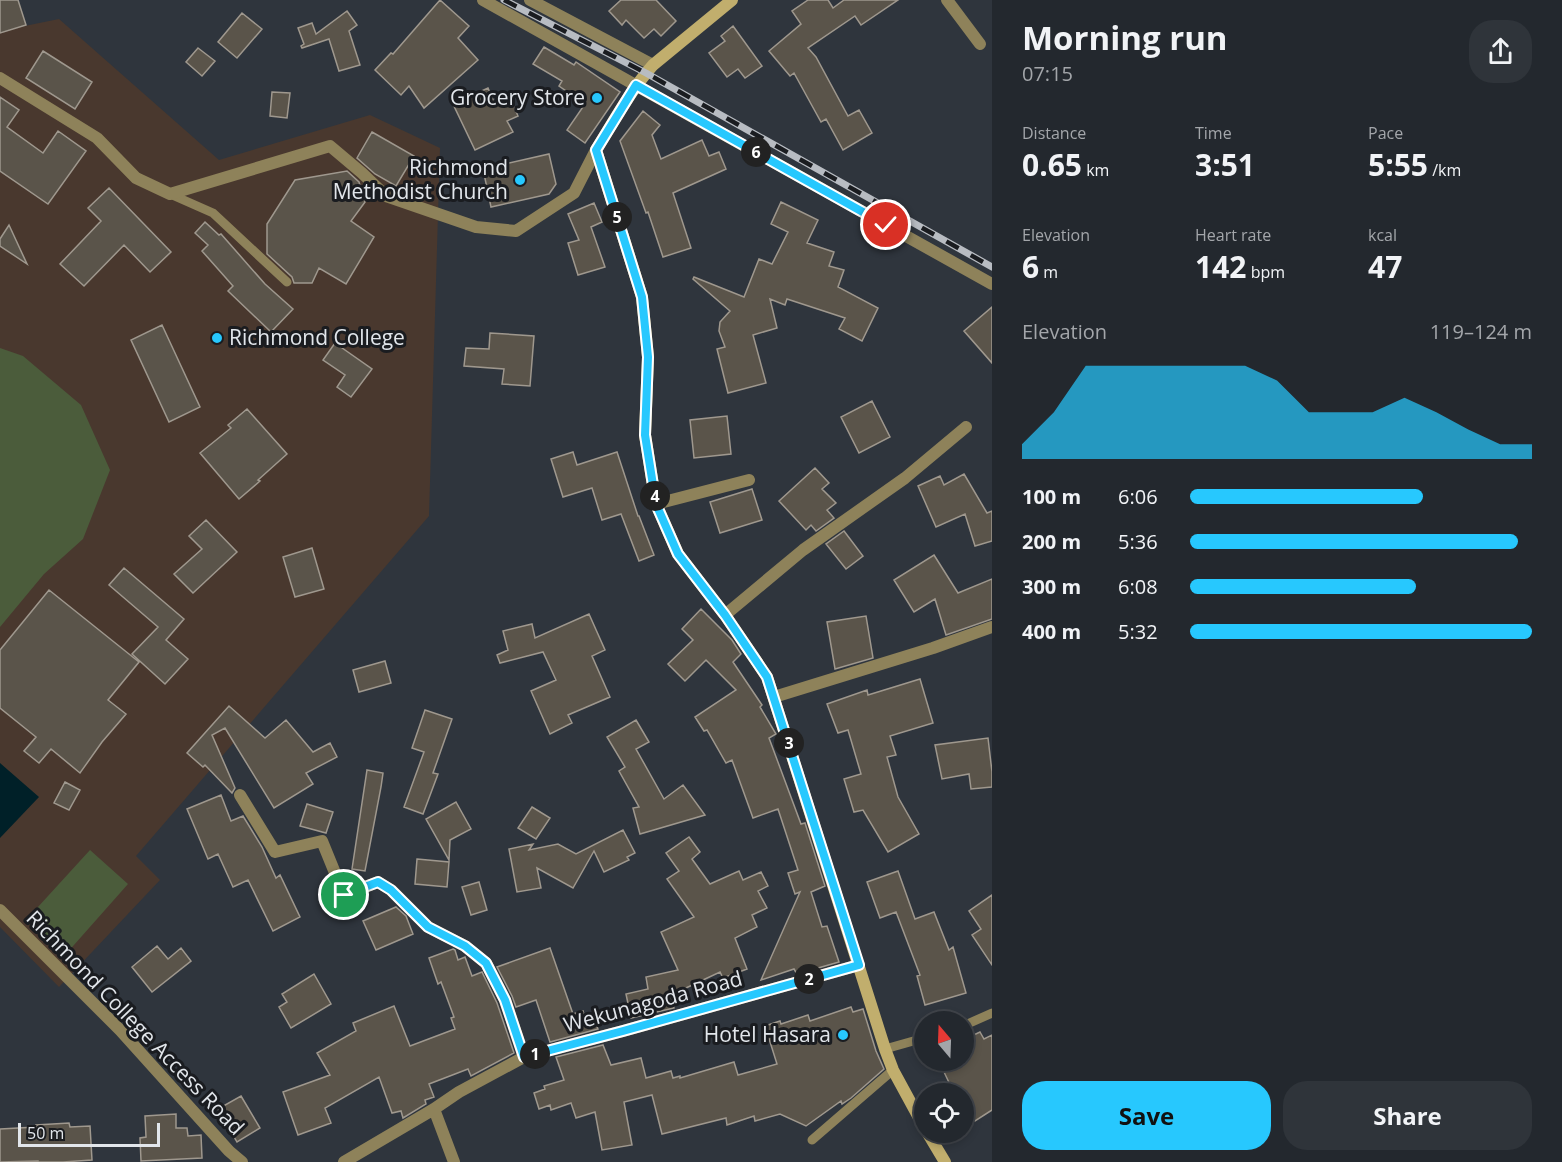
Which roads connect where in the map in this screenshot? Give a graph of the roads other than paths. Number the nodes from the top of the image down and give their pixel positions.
1 (483, 0) edge
2 (530, 0) edge
3 (732, 0) edge
4 (947, 0) edge
5 (980, 44) dead end
6 (653, 65) junction
7 (0, 78) edge
8 (636, 85) junction
9 (596, 150) junction
10 (170, 194) junction
11 (287, 282) dead end
12 (992, 284) edge
13 (966, 427) dead end
14 (749, 480) dead end
15 (656, 504) junction
16 (725, 615) junction
17 (992, 627) edge
18 (774, 697) junction
19 (240, 795) dead end
20 (0, 910) edge
21 (859, 965) junction
22 (992, 1013) edge
23 (974, 1021) edge
24 (914, 1041) edge
25 (885, 1049) junction
26 (524, 1057) junction
27 (893, 1070) junction
28 (434, 1109) junction
29 (914, 1109) edge
30 (406, 1126) junction
31 (812, 1140) dead end
32 (934, 1143) edge
33 (242, 1162) edge
34 (332, 1162) edge
35 (344, 1162) edge
36 (454, 1162) edge
37 (945, 1162) edge

1 - 8 street
2 - 6 street
3 - 6 street
4 - 5 street
6 - 8 street
7 - 10 street
8 - 9 street
8 - 12 street
9 - 10 street
9 - 15 street
10 - 11 lane
13 - 16 street
14 - 15 street
15 - 16 street
16 - 18 street
17 - 18 street
18 - 21 street
19 - 26 street
20 - 33 street, Richmond College Access Road
21 - 25 street
21 - 26 street, Wekunagoda Road
22 - 23 lane
24 - 25 lane
25 - 27 street
26 - 28 street, Wekunagoda Road
27 - 29 street
27 - 31 lane
28 - 30 street, Wekunagoda Road
28 - 36 street
30 - 34 street
30 - 35 street
32 - 37 street

